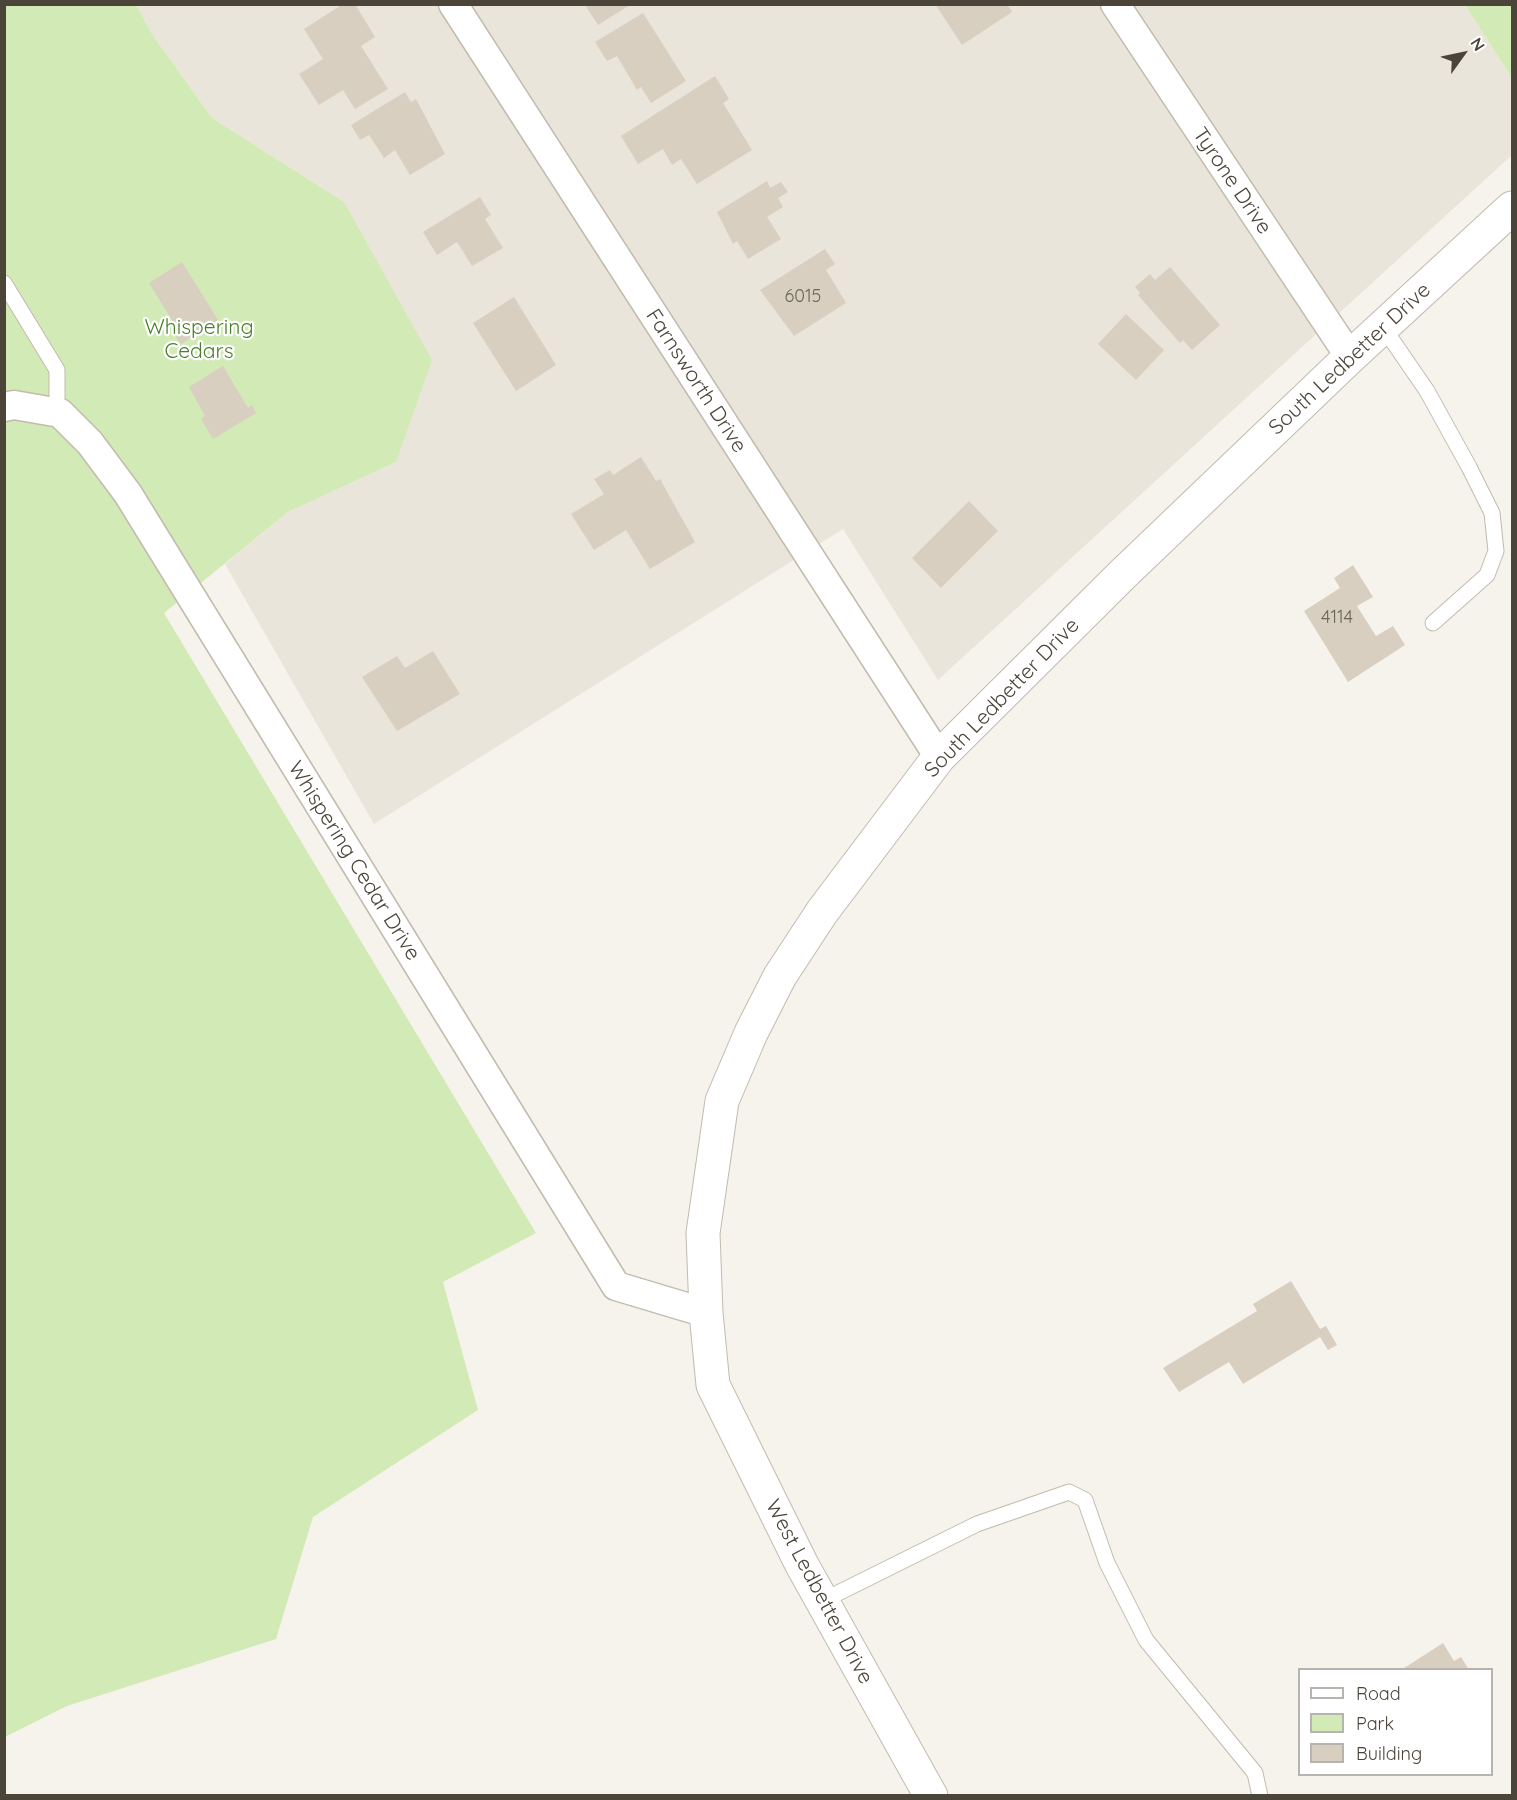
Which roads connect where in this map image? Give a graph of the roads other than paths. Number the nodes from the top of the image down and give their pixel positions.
1 (453, 4) edge
2 (1115, 4) edge
3 (1512, 208) edge
4 (4, 283) edge
5 (1383, 327) junction
6 (1350, 357) junction
7 (4, 407) edge
8 (57, 413) junction
9 (1432, 623) dead end
10 (939, 757) junction
11 (706, 1313) junction
12 (714, 1385) joint
13 (822, 1601) junction
14 (931, 1796) edge
15 (1260, 1796) edge

1 - 10 street, Farnsworth Drive
2 - 6 street, Tyrone Drive
3 - 5 street, South Ledbetter Drive
4 - 8 lane
5 - 6 street, South Ledbetter Drive
5 - 9 lane
6 - 10 street, South Ledbetter Drive
7 - 8 street
8 - 11 street, Whispering Cedar Drive
10 - 11 street, South Ledbetter Drive
11 - 12 street, South Ledbetter Drive
12 - 13 street, West Ledbetter Drive
13 - 14 street, West Ledbetter Drive
13 - 15 lane

